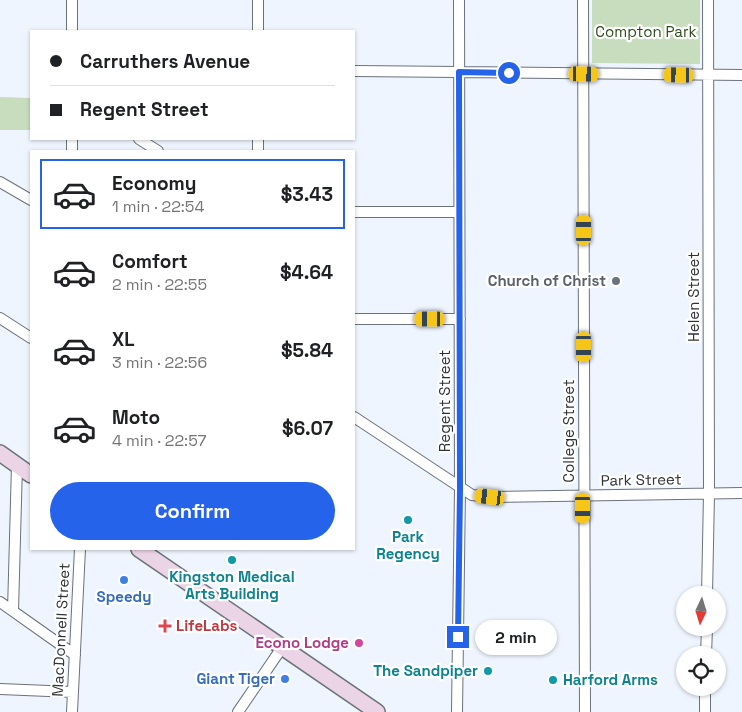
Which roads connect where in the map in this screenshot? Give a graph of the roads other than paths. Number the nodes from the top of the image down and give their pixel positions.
1 (72, 0) edge
2 (258, 0) edge
3 (459, 0) edge
4 (584, 0) edge
5 (708, 0) edge
6 (72, 30) edge
7 (258, 30) edge
8 (355, 71) edge
9 (459, 72) junction
10 (584, 74) junction
11 (710, 75) junction
12 (742, 75) edge
13 (140, 140) edge
14 (156, 150) edge
15 (0, 182) edge
16 (30, 199) edge
17 (355, 212) edge
18 (459, 212) junction
19 (0, 318) edge
20 (355, 319) edge
21 (460, 319) junction
22 (30, 337) edge
23 (355, 418) edge
24 (0, 453) edge
25 (17, 465) junction
26 (30, 474) edge
27 (460, 489) junction
28 (742, 493) edge
29 (709, 494) junction
30 (584, 496) junction
31 (80, 550) edge
32 (140, 550) edge
33 (707, 586) edge
34 (0, 602) edge
35 (13, 611) junction
36 (283, 646) junction
37 (75, 655) junction
38 (0, 689) edge
39 (73, 692) junction
40 (706, 696) edge
41 (72, 712) edge
42 (238, 712) edge
43 (375, 712) edge
44 (457, 712) edge
45 (585, 712) edge
46 (705, 712) edge

1 - 6 street
2 - 7 street
3 - 9 street, Regent Street
4 - 10 street, College Street
5 - 11 street, Helen Street
8 - 9 street
9 - 10 street
9 - 18 street, Regent Street
10 - 11 street
10 - 30 street, College Street
11 - 12 street
11 - 29 street, Helen Street
13 - 14 street
15 - 16 street
17 - 18 street
18 - 21 street, Regent Street
19 - 22 street
20 - 21 street
21 - 27 street, Regent Street
23 - 27 street, Park Street
24 - 25 main road
25 - 26 main road
25 - 35 street
27 - 30 street, Park Street
27 - 44 street, Regent Street
28 - 29 street, Park Street
29 - 30 street, Park Street
29 - 33 street, Helen Street
30 - 45 street, College Street
31 - 37 street, MacDonnell Street
32 - 36 main road
34 - 35 street
35 - 37 street
36 - 42 street
36 - 43 main road
37 - 39 street, MacDonnell Street
38 - 39 street
39 - 41 street, MacDonnell Street
40 - 46 street

